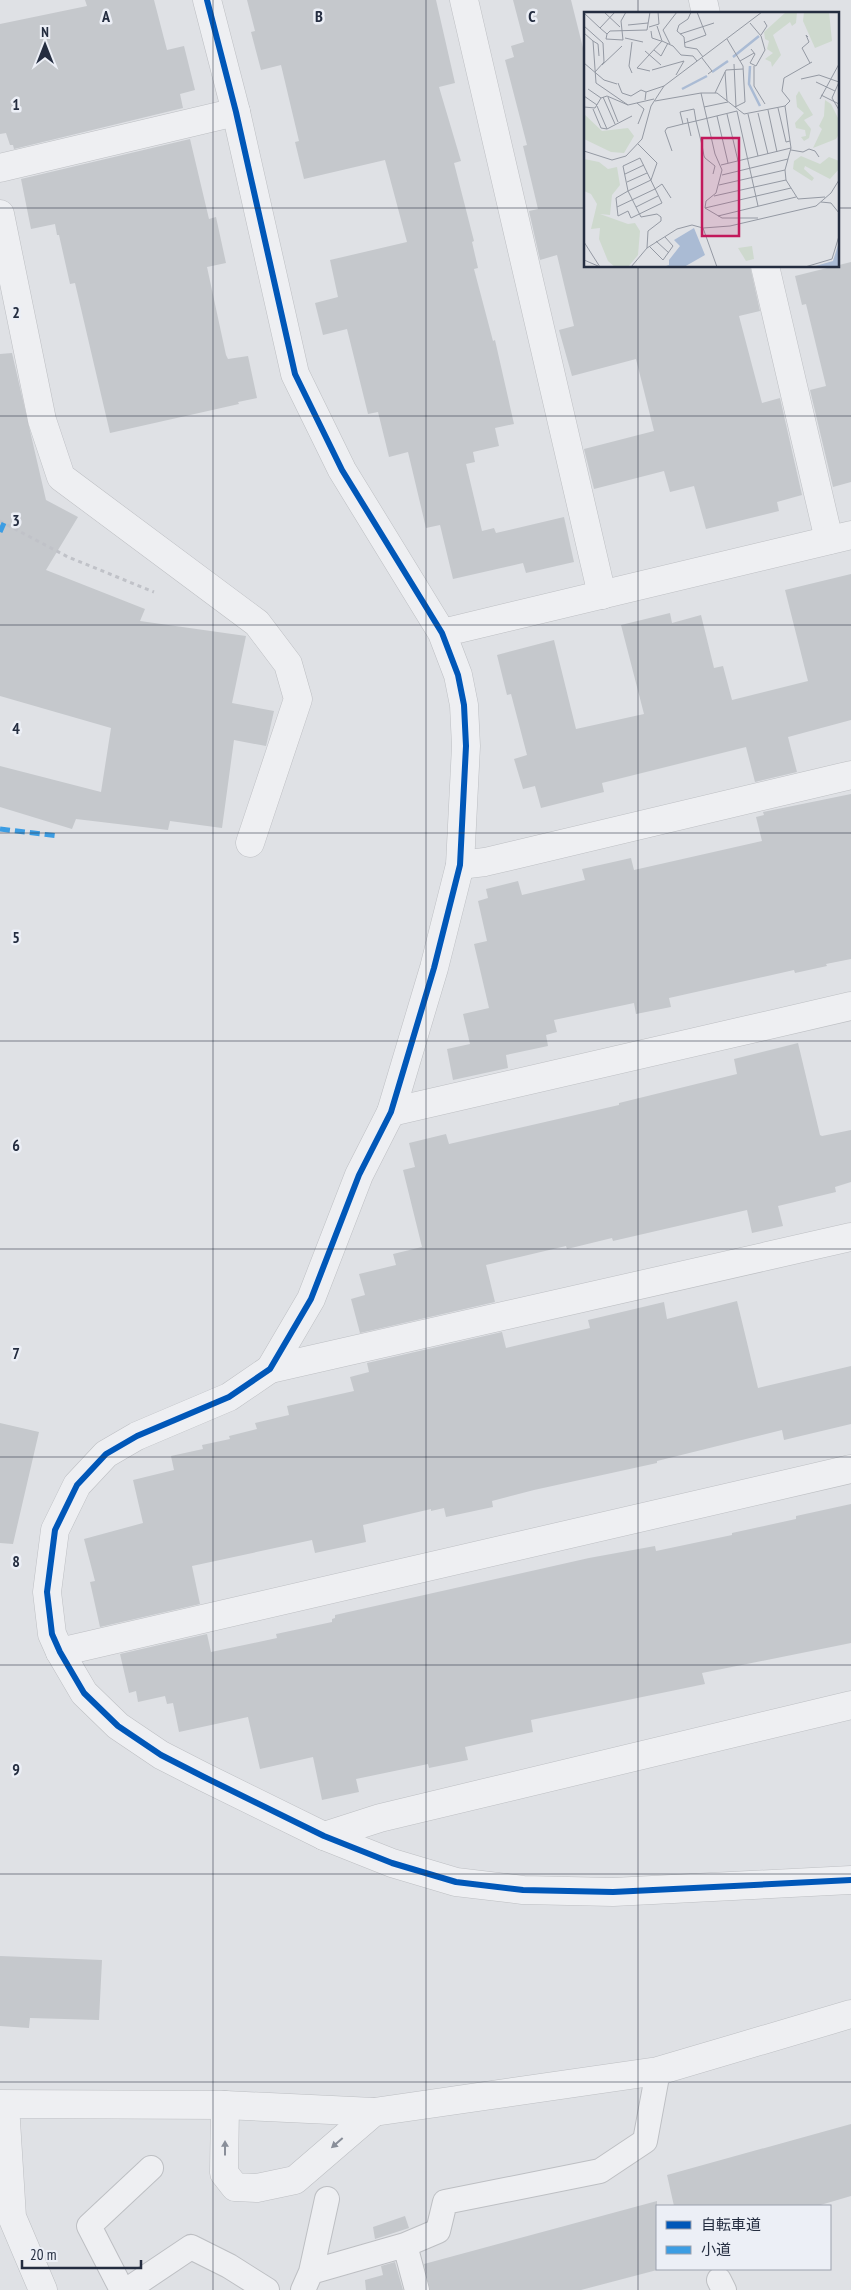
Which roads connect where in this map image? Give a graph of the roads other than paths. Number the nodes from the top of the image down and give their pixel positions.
1 (207, 0) edge
2 (464, 0) edge
3 (236, 112) junction
4 (0, 168) edge
5 (0, 214) edge
6 (766, 268) edge
7 (840, 537) edge
8 (602, 595) junction
9 (442, 633) junction
10 (851, 775) edge
11 (250, 843) dead end
12 (460, 865) junction
13 (851, 1006) edge
14 (391, 1112) junction
15 (851, 1237) edge
16 (270, 1369) junction
17 (851, 1469) edge
18 (60, 1652) junction
19 (851, 1706) edge
20 (324, 1836) junction
21 (851, 1880) edge
22 (851, 2014) edge
23 (658, 2071) junction
24 (3, 2104) edge
25 (225, 2105) junction
26 (374, 2112) junction
27 (151, 2168) dead end
28 (327, 2199) dead end
29 (405, 2244) junction
30 (307, 2281) edge
31 (43, 2290) edge
32 (122, 2290) edge
33 (127, 2290) edge
34 (267, 2290) edge
35 (417, 2290) edge

1 - 3 street
2 - 8 street
3 - 4 street
3 - 9 street
5 - 11 street
6 - 7 street
7 - 8 street
8 - 9 street
9 - 12 street
10 - 12 street
12 - 14 street
13 - 14 street
14 - 16 street
15 - 16 street
16 - 18 street
17 - 18 street
18 - 20 street
19 - 20 street
20 - 21 street
22 - 23 street
23 - 26 street
23 - 29 lane
24 - 25 street
24 - 31 street
25 - 26 street
26 -> 25 street
27 - 32 lane
28 - 30 lane
29 - 30 lane
29 - 35 lane
33 - 34 lane

